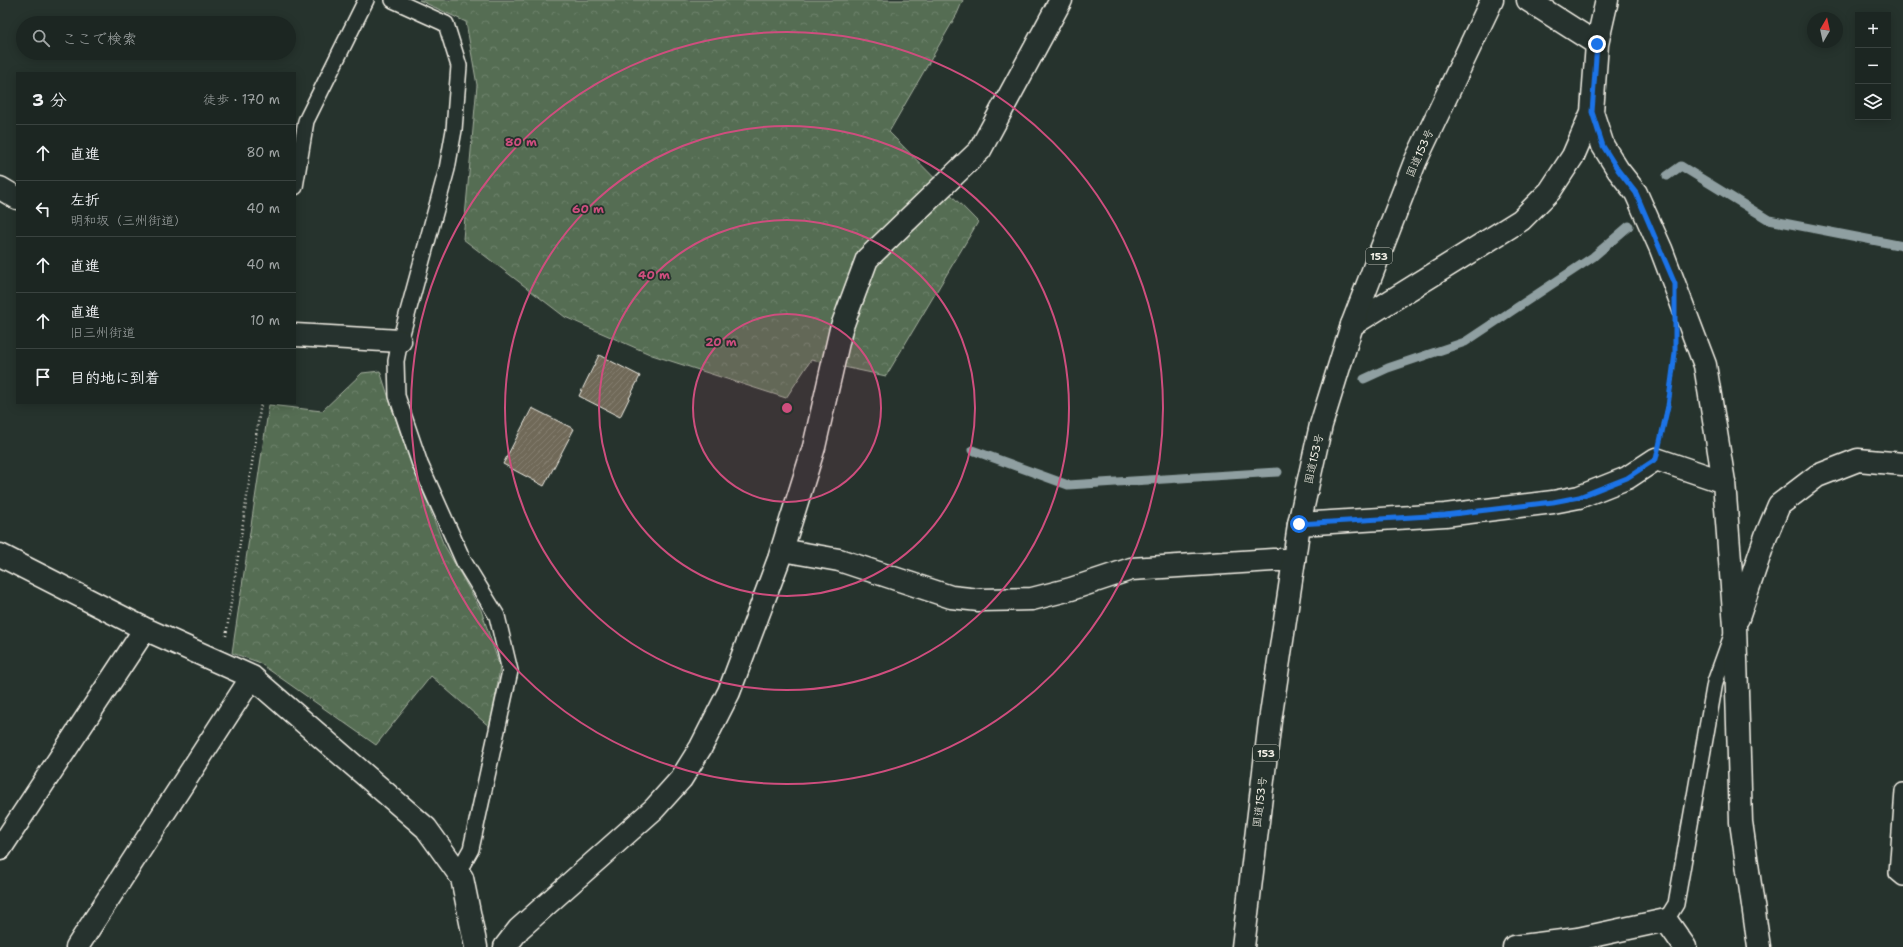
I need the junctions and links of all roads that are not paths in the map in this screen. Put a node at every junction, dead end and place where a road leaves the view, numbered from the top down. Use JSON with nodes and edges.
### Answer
{"nodes":[{"id":1,"x":366,"y":0,"type":"edge"},
{"id":2,"x":393,"y":0,"type":"edge"},
{"id":3,"x":1061,"y":0,"type":"edge"},
{"id":4,"x":1492,"y":0,"type":"edge"},
{"id":5,"x":1528,"y":0,"type":"edge"},
{"id":6,"x":1607,"y":0,"type":"edge"},
{"id":7,"x":1597,"y":44,"type":"junction"},
{"id":8,"x":1592,"y":112,"type":"junction"},
{"id":9,"x":296,"y":181,"type":"edge"},
{"id":10,"x":0,"y":188,"type":"edge"},
{"id":11,"x":16,"y":197,"type":"edge"},
{"id":12,"x":1352,"y":325,"type":"junction"},
{"id":13,"x":296,"y":335,"type":"edge"},
{"id":14,"x":400,"y":341,"type":"junction"},
{"id":15,"x":1903,"y":464,"type":"edge"},
{"id":16,"x":1724,"y":482,"type":"junction"},
{"id":17,"x":1299,"y":524,"type":"junction"},
{"id":18,"x":782,"y":550,"type":"junction"},
{"id":19,"x":0,"y":555,"type":"edge"},
{"id":20,"x":1294,"y":560,"type":"junction"},
{"id":21,"x":1735,"y":626,"type":"junction"},
{"id":22,"x":145,"y":629,"type":"junction"},
{"id":23,"x":252,"y":677,"type":"junction"},
{"id":24,"x":1903,"y":792,"type":"edge"},
{"id":25,"x":0,"y":849,"type":"edge"},
{"id":26,"x":458,"y":872,"type":"junction"},
{"id":27,"x":1903,"y":878,"type":"edge"},
{"id":28,"x":1666,"y":920,"type":"junction"},
{"id":29,"x":77,"y":947,"type":"edge"},
{"id":30,"x":476,"y":947,"type":"edge"},
{"id":31,"x":505,"y":947,"type":"edge"},
{"id":32,"x":1243,"y":947,"type":"edge"},
{"id":33,"x":1514,"y":947,"type":"edge"},
{"id":34,"x":1685,"y":947,"type":"edge"},
{"id":35,"x":1759,"y":947,"type":"edge"}],
"edges":[{"from":1,"to":9,"type":"lane"},
{"from":2,"to":14,"type":"lane"},
{"from":3,"to":18,"type":"main road"},
{"from":4,"to":12,"type":"main road","name":"国道153号","number":"153"},
{"from":5,"to":7,"type":"main road"},
{"from":6,"to":7,"type":"main road"},
{"from":7,"to":8,"type":"main road"},
{"from":8,"to":12,"type":"main road"},
{"from":8,"to":16,"type":"main road"},
{"from":10,"to":11,"type":"main road"},
{"from":12,"to":17,"type":"main road","name":"国道153号","number":"153"},
{"from":13,"to":14,"type":"main road"},
{"from":14,"to":26,"type":"lane"},
{"from":15,"to":21,"type":"main road"},
{"from":16,"to":17,"type":"main road"},
{"from":16,"to":21,"type":"main road"},
{"from":17,"to":20,"type":"main road","name":"国道153号","number":"153"},
{"from":18,"to":20,"type":"main road"},
{"from":18,"to":31,"type":"main road"},
{"from":19,"to":22,"type":"main road"},
{"from":20,"to":32,"type":"main road","name":"国道153号","number":"153"},
{"from":21,"to":28,"type":"lane"},
{"from":21,"to":35,"type":"main road"},
{"from":22,"to":23,"type":"main road"},
{"from":22,"to":25,"type":"main road"},
{"from":23,"to":26,"type":"main road"},
{"from":23,"to":29,"type":"main road"},
{"from":24,"to":27,"type":"lane"},
{"from":26,"to":30,"type":"main road"},
{"from":28,"to":33,"type":"main road"},
{"from":28,"to":34,"type":"main road"}]}
